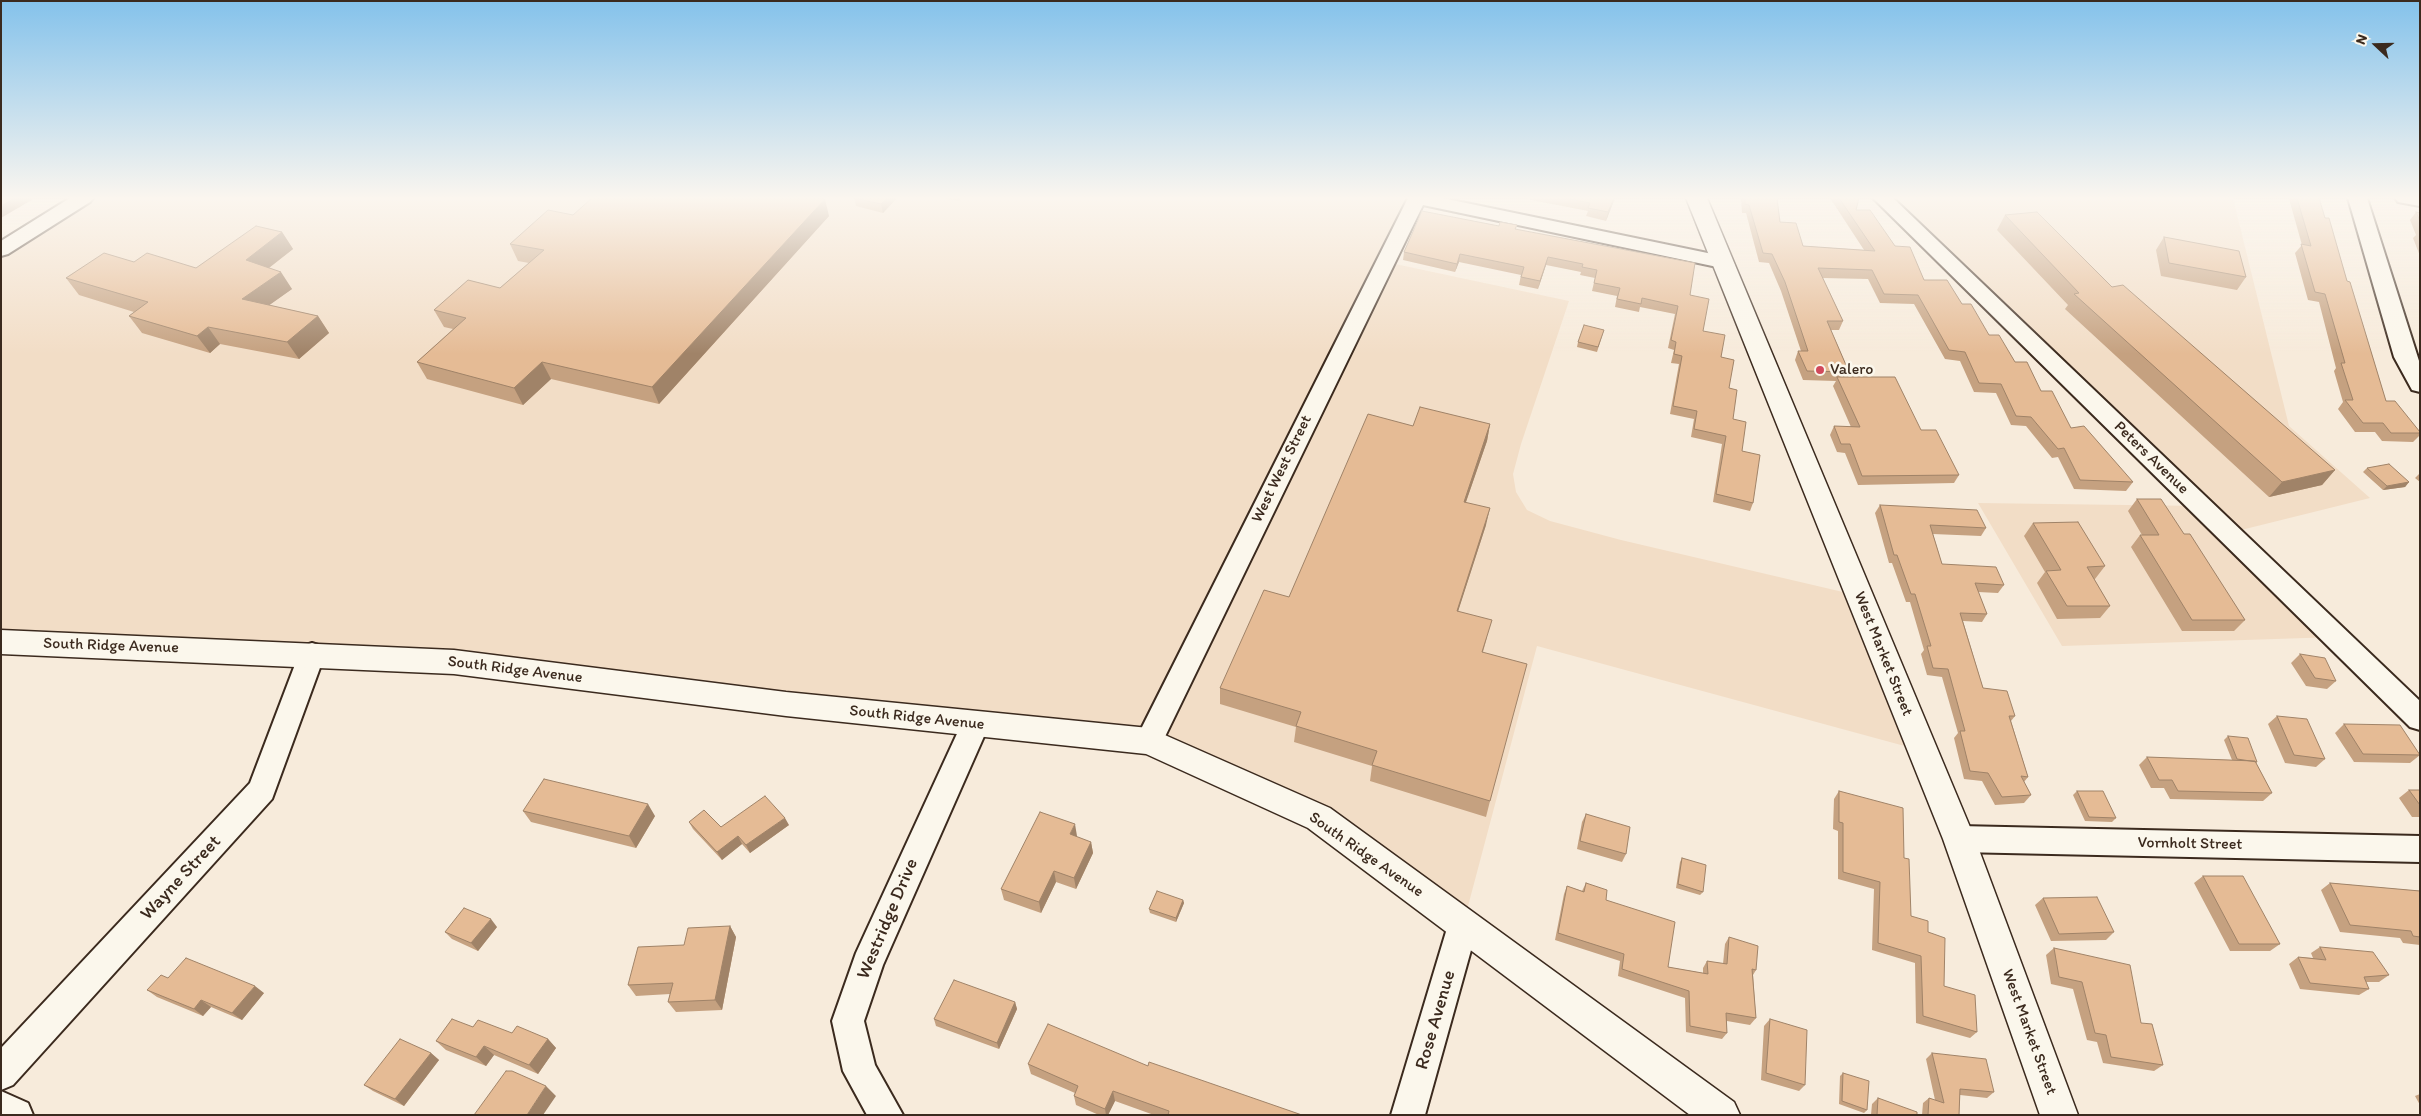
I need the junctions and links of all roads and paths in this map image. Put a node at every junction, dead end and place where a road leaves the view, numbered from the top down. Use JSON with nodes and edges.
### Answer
{"nodes":[{"id":1,"x":1391,"y":250,"type":"edge"},
{"id":2,"x":1665,"y":250,"type":"edge"},
{"id":3,"x":1717,"y":250,"type":"edge"},
{"id":4,"x":1936,"y":250,"type":"edge"},
{"id":5,"x":2373,"y":250,"type":"edge"},
{"id":6,"x":1722,"y":262,"type":"junction"},
{"id":7,"x":2420,"y":385,"type":"edge"},
{"id":8,"x":1,"y":642,"type":"edge"},
{"id":9,"x":312,"y":654,"type":"junction"},
{"id":10,"x":2420,"y":719,"type":"edge"},
{"id":11,"x":974,"y":725,"type":"junction"},
{"id":12,"x":1149,"y":741,"type":"junction"},
{"id":13,"x":1960,"y":839,"type":"junction"},
{"id":14,"x":2420,"y":850,"type":"edge"},
{"id":15,"x":1463,"y":925,"type":"junction"},
{"id":16,"x":1,"y":1074,"type":"edge"},
{"id":17,"x":1,"y":1108,"type":"edge"},
{"id":18,"x":16,"y":1115,"type":"edge"},
{"id":19,"x":886,"y":1115,"type":"edge"},
{"id":20,"x":1408,"y":1115,"type":"edge"},
{"id":21,"x":1721,"y":1115,"type":"edge"},
{"id":22,"x":2059,"y":1115,"type":"edge"}],
"edges":[{"from":1,"to":12,"type":"street","name":"West West Street"},
{"from":2,"to":6,"type":"street"},
{"from":3,"to":6,"type":"street","name":"West Market Street"},
{"from":4,"to":10,"type":"street","name":"Peters Avenue"},
{"from":5,"to":7,"type":"street"},
{"from":6,"to":13,"type":"street","name":"West Market Street"},
{"from":8,"to":9,"type":"street","name":"South Ridge Avenue"},
{"from":9,"to":11,"type":"street","name":"South Ridge Avenue"},
{"from":9,"to":16,"type":"street","name":"Wayne Street"},
{"from":11,"to":12,"type":"street","name":"South Ridge Avenue"},
{"from":11,"to":19,"type":"street","name":"Westridge Drive"},
{"from":12,"to":15,"type":"street","name":"South Ridge Avenue"},
{"from":13,"to":14,"type":"street","name":"Vornholt Street"},
{"from":13,"to":22,"type":"street","name":"West Market Street"},
{"from":15,"to":20,"type":"street","name":"Rose Avenue"},
{"from":15,"to":21,"type":"street","name":"South Ridge Avenue"},
{"from":17,"to":18,"type":"street"}]}
